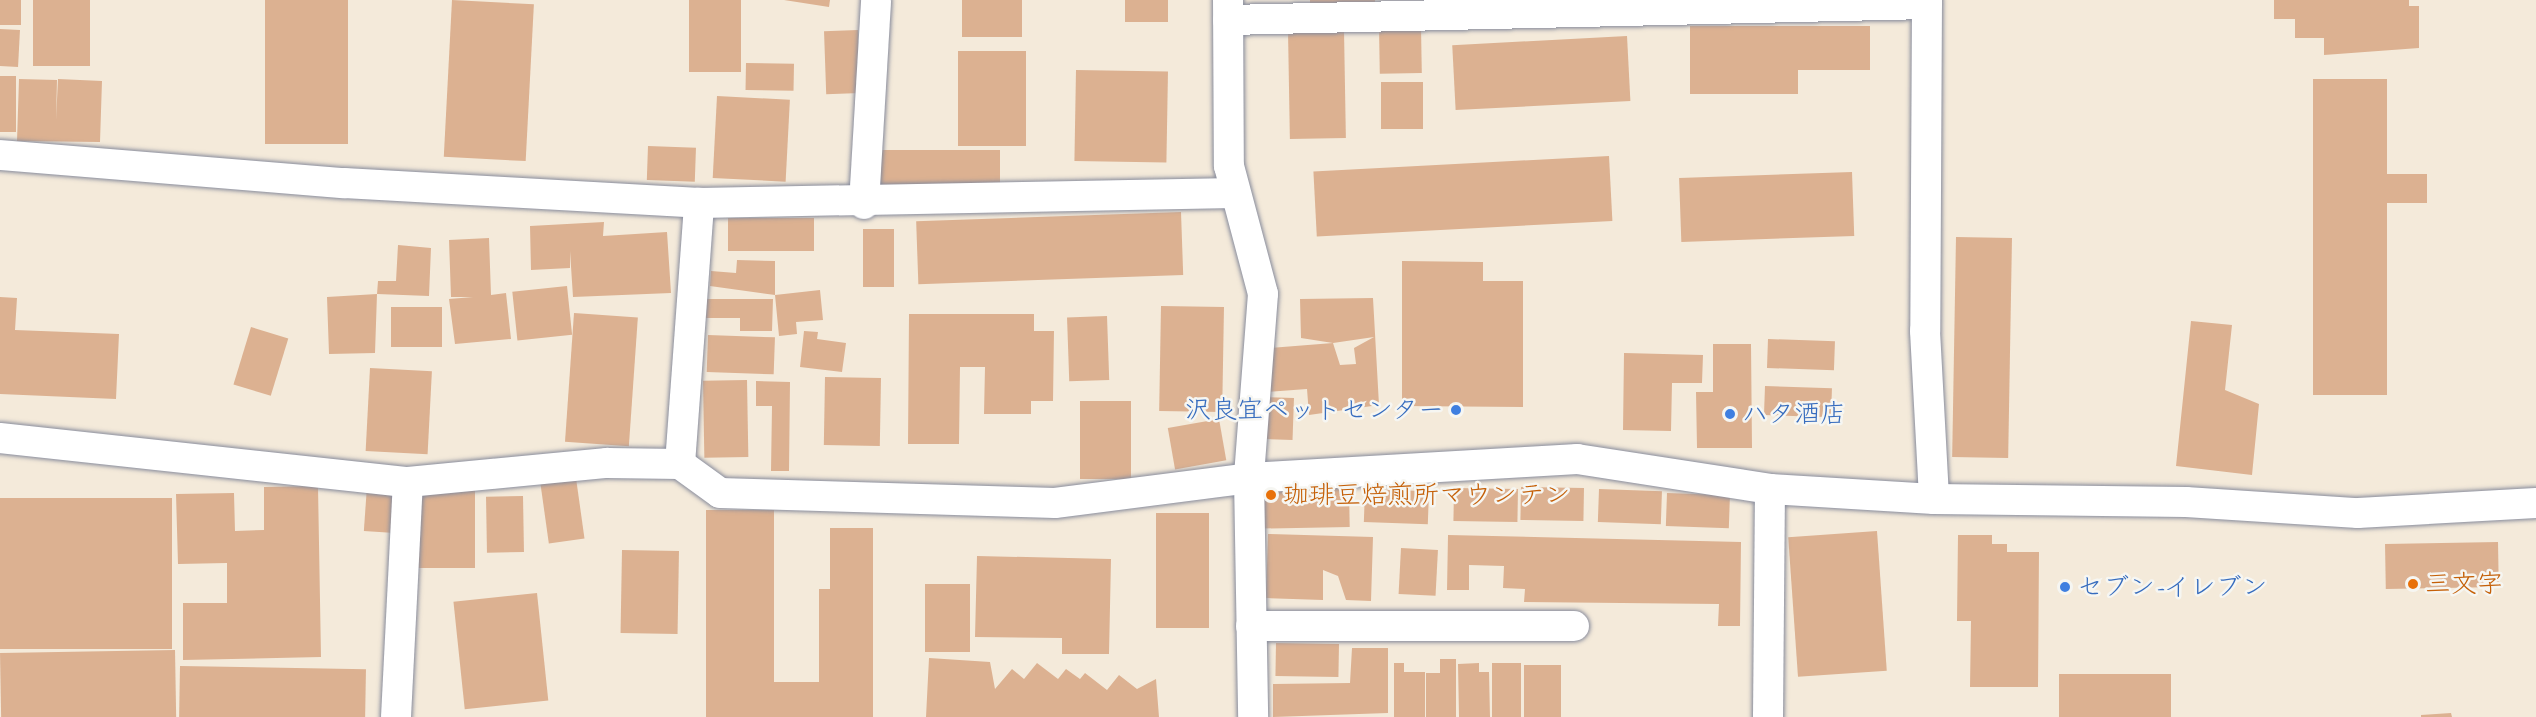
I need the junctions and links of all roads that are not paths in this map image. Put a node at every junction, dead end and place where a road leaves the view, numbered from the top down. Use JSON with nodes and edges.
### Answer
{"nodes":[{"id":1,"x":876,"y":0,"type":"edge"},
{"id":2,"x":1927,"y":2,"type":"edge"},
{"id":3,"x":1228,"y":10,"type":"edge"},
{"id":4,"x":0,"y":155,"type":"edge"},
{"id":5,"x":1235,"y":193,"type":"junction"},
{"id":6,"x":699,"y":203,"type":"junction"},
{"id":7,"x":864,"y":204,"type":"junction"},
{"id":8,"x":0,"y":438,"type":"edge"},
{"id":9,"x":680,"y":464,"type":"junction"},
{"id":10,"x":1250,"y":478,"type":"junction"},
{"id":11,"x":408,"y":482,"type":"junction"},
{"id":12,"x":1770,"y":489,"type":"junction"},
{"id":13,"x":1934,"y":499,"type":"junction"},
{"id":14,"x":2536,"y":504,"type":"edge"},
{"id":15,"x":1251,"y":626,"type":"junction"},
{"id":16,"x":1574,"y":626,"type":"dead end"},
{"id":17,"x":396,"y":717,"type":"edge"},
{"id":18,"x":1253,"y":717,"type":"edge"},
{"id":19,"x":1768,"y":717,"type":"edge"}],
"edges":[{"from":1,"to":7,"type":"street"},
{"from":2,"to":3,"type":"street"},
{"from":2,"to":13,"type":"street"},
{"from":3,"to":5,"type":"street"},
{"from":4,"to":6,"type":"street"},
{"from":5,"to":7,"type":"street"},
{"from":5,"to":10,"type":"street"},
{"from":6,"to":7,"type":"street"},
{"from":6,"to":9,"type":"street"},
{"from":8,"to":11,"type":"street"},
{"from":9,"to":10,"type":"street"},
{"from":9,"to":11,"type":"street"},
{"from":10,"to":12,"type":"street"},
{"from":10,"to":15,"type":"street"},
{"from":11,"to":17,"type":"street"},
{"from":12,"to":13,"type":"street"},
{"from":12,"to":19,"type":"street"},
{"from":13,"to":14,"type":"street"},
{"from":15,"to":16,"type":"street"},
{"from":15,"to":18,"type":"street"}]}
